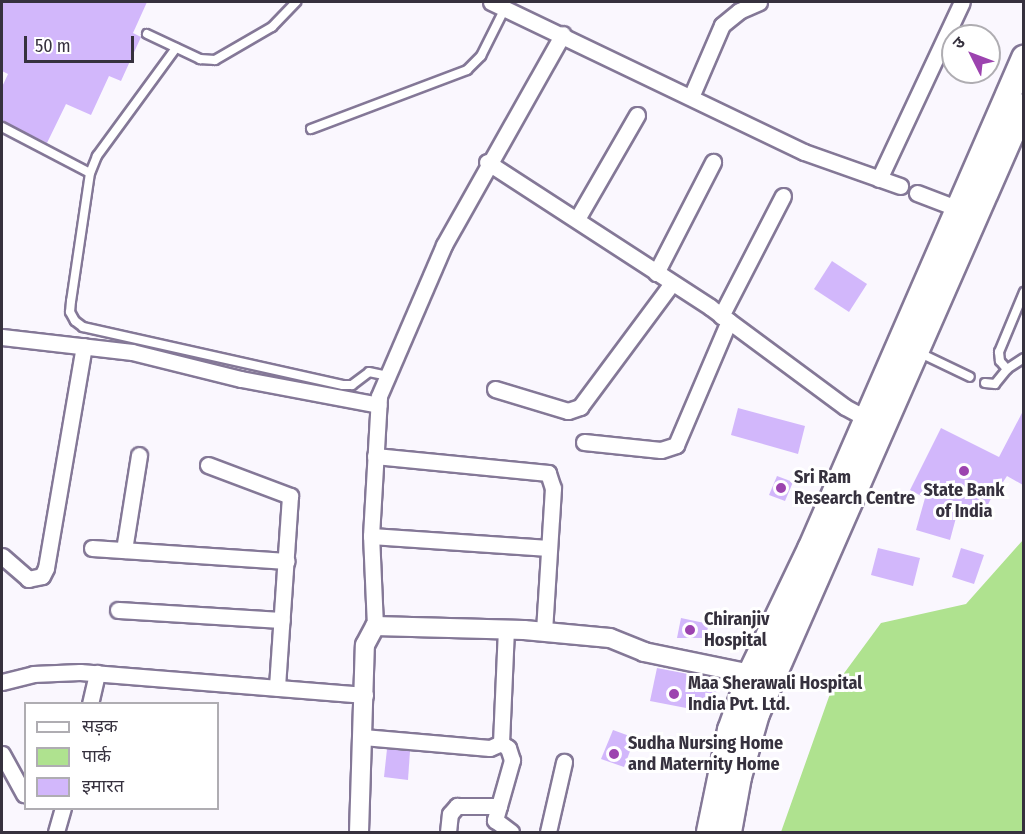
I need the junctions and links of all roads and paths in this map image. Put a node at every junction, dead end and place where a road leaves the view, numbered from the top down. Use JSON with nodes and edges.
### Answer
{"nodes":[{"id":1,"x":296,"y":2,"type":"edge"},
{"id":2,"x":759,"y":2,"type":"edge"},
{"id":3,"x":963,"y":2,"type":"edge"},
{"id":4,"x":501,"y":4,"type":"edge"},
{"id":5,"x":147,"y":34,"type":"dead end"},
{"id":6,"x":563,"y":34,"type":"junction"},
{"id":7,"x":176,"y":48,"type":"junction"},
{"id":8,"x":1023,"y":58,"type":"edge"},
{"id":9,"x":691,"y":96,"type":"junction"},
{"id":10,"x":1023,"y":106,"type":"edge"},
{"id":11,"x":637,"y":115,"type":"dead end"},
{"id":12,"x":2,"y":127,"type":"edge"},
{"id":13,"x":311,"y":129,"type":"dead end"},
{"id":14,"x":488,"y":162,"type":"junction"},
{"id":15,"x":713,"y":162,"type":"dead end"},
{"id":16,"x":90,"y":173,"type":"junction"},
{"id":17,"x":879,"y":179,"type":"junction"},
{"id":18,"x":900,"y":186,"type":"dead end"},
{"id":19,"x":917,"y":193,"type":"dead end"},
{"id":20,"x":783,"y":196,"type":"dead end"},
{"id":21,"x":956,"y":208,"type":"junction"},
{"id":22,"x":577,"y":219,"type":"junction"},
{"id":23,"x":656,"y":273,"type":"junction"},
{"id":24,"x":672,"y":283,"type":"junction"},
{"id":25,"x":1023,"y":296,"type":"edge"},
{"id":26,"x":725,"y":319,"type":"junction"},
{"id":27,"x":2,"y":337,"type":"edge"},
{"id":28,"x":84,"y":346,"type":"junction"},
{"id":29,"x":917,"y":351,"type":"junction"},
{"id":30,"x":1023,"y":358,"type":"edge"},
{"id":31,"x":1007,"y":369,"type":"junction"},
{"id":32,"x":388,"y":376,"type":"junction"},
{"id":33,"x":970,"y":377,"type":"dead end"},
{"id":34,"x":985,"y":383,"type":"dead end"},
{"id":35,"x":495,"y":388,"type":"dead end"},
{"id":36,"x":379,"y":405,"type":"junction"},
{"id":37,"x":875,"y":423,"type":"junction"},
{"id":38,"x":584,"y":442,"type":"dead end"},
{"id":39,"x":139,"y":455,"type":"dead end"},
{"id":40,"x":375,"y":456,"type":"junction"},
{"id":41,"x":208,"y":465,"type":"dead end"},
{"id":42,"x":371,"y":536,"type":"junction"},
{"id":43,"x":92,"y":548,"type":"dead end"},
{"id":44,"x":549,"y":548,"type":"junction"},
{"id":45,"x":124,"y":550,"type":"junction"},
{"id":46,"x":2,"y":556,"type":"edge"},
{"id":47,"x":287,"y":561,"type":"junction"},
{"id":48,"x":118,"y":610,"type":"dead end"},
{"id":49,"x":282,"y":620,"type":"junction"},
{"id":50,"x":375,"y":626,"type":"junction"},
{"id":51,"x":506,"y":629,"type":"junction"},
{"id":52,"x":544,"y":632,"type":"junction"},
{"id":53,"x":96,"y":673,"type":"junction"},
{"id":54,"x":750,"y":674,"type":"junction"},
{"id":55,"x":3,"y":678,"type":"edge"},
{"id":56,"x":277,"y":688,"type":"junction"},
{"id":57,"x":365,"y":695,"type":"junction"},
{"id":58,"x":90,"y":702,"type":"edge"},
{"id":59,"x":363,"y":737,"type":"junction"},
{"id":60,"x":501,"y":743,"type":"junction"},
{"id":61,"x":2,"y":754,"type":"edge"},
{"id":62,"x":564,"y":762,"type":"dead end"},
{"id":63,"x":24,"y":795,"type":"dead end"},
{"id":64,"x":499,"y":806,"type":"junction"},
{"id":65,"x":62,"y":810,"type":"edge"},
{"id":66,"x":56,"y":832,"type":"edge"},
{"id":67,"x":359,"y":832,"type":"edge"},
{"id":68,"x":448,"y":832,"type":"edge"},
{"id":69,"x":511,"y":832,"type":"edge"},
{"id":70,"x":548,"y":832,"type":"edge"},
{"id":71,"x":709,"y":832,"type":"edge"},
{"id":72,"x":729,"y":832,"type":"edge"}],
"edges":[{"from":1,"to":7,"type":"lane"},
{"from":2,"to":9,"type":"street"},
{"from":3,"to":17,"type":"street"},
{"from":4,"to":6,"type":"street"},
{"from":4,"to":13,"type":"lane"},
{"from":5,"to":7,"type":"lane"},
{"from":6,"to":9,"type":"street"},
{"from":6,"to":14,"type":"street"},
{"from":7,"to":16,"type":"lane"},
{"from":8,"to":21,"type":"main road"},
{"from":9,"to":17,"type":"street"},
{"from":10,"to":29,"type":"main road"},
{"from":11,"to":22,"type":"street"},
{"from":12,"to":16,"type":"lane"},
{"from":14,"to":22,"type":"street"},
{"from":14,"to":32,"type":"street"},
{"from":15,"to":23,"type":"street"},
{"from":16,"to":32,"type":"lane"},
{"from":17,"to":18,"type":"street"},
{"from":19,"to":21,"type":"street"},
{"from":20,"to":26,"type":"street"},
{"from":21,"to":37,"type":"main road"},
{"from":22,"to":23,"type":"street"},
{"from":23,"to":24,"type":"street"},
{"from":24,"to":26,"type":"street"},
{"from":24,"to":35,"type":"street"},
{"from":25,"to":31,"type":"lane"},
{"from":26,"to":37,"type":"street"},
{"from":26,"to":38,"type":"street"},
{"from":27,"to":28,"type":"street"},
{"from":28,"to":36,"type":"street"},
{"from":28,"to":46,"type":"street"},
{"from":29,"to":33,"type":"lane"},
{"from":29,"to":37,"type":"main road"},
{"from":30,"to":31,"type":"lane"},
{"from":31,"to":34,"type":"lane"},
{"from":32,"to":36,"type":"street"},
{"from":36,"to":40,"type":"street"},
{"from":37,"to":54,"type":"main road"},
{"from":37,"to":72,"type":"main road"},
{"from":39,"to":45,"type":"street"},
{"from":40,"to":42,"type":"street"},
{"from":40,"to":44,"type":"street"},
{"from":41,"to":47,"type":"street"},
{"from":42,"to":44,"type":"street"},
{"from":42,"to":50,"type":"street"},
{"from":43,"to":45,"type":"street"},
{"from":44,"to":52,"type":"street"},
{"from":45,"to":47,"type":"street"},
{"from":47,"to":49,"type":"street"},
{"from":48,"to":49,"type":"street"},
{"from":49,"to":56,"type":"street"},
{"from":50,"to":51,"type":"street"},
{"from":50,"to":57,"type":"street"},
{"from":51,"to":52,"type":"street"},
{"from":51,"to":60,"type":"street"},
{"from":52,"to":54,"type":"street"},
{"from":53,"to":55,"type":"street"},
{"from":53,"to":56,"type":"street"},
{"from":53,"to":58,"type":"street"},
{"from":54,"to":71,"type":"main road"},
{"from":56,"to":57,"type":"street"},
{"from":57,"to":59,"type":"street"},
{"from":59,"to":60,"type":"street"},
{"from":59,"to":67,"type":"street"},
{"from":60,"to":64,"type":"street"},
{"from":61,"to":63,"type":"street"},
{"from":62,"to":70,"type":"street"},
{"from":64,"to":68,"type":"street"},
{"from":64,"to":69,"type":"street"},
{"from":65,"to":66,"type":"street"}]}
